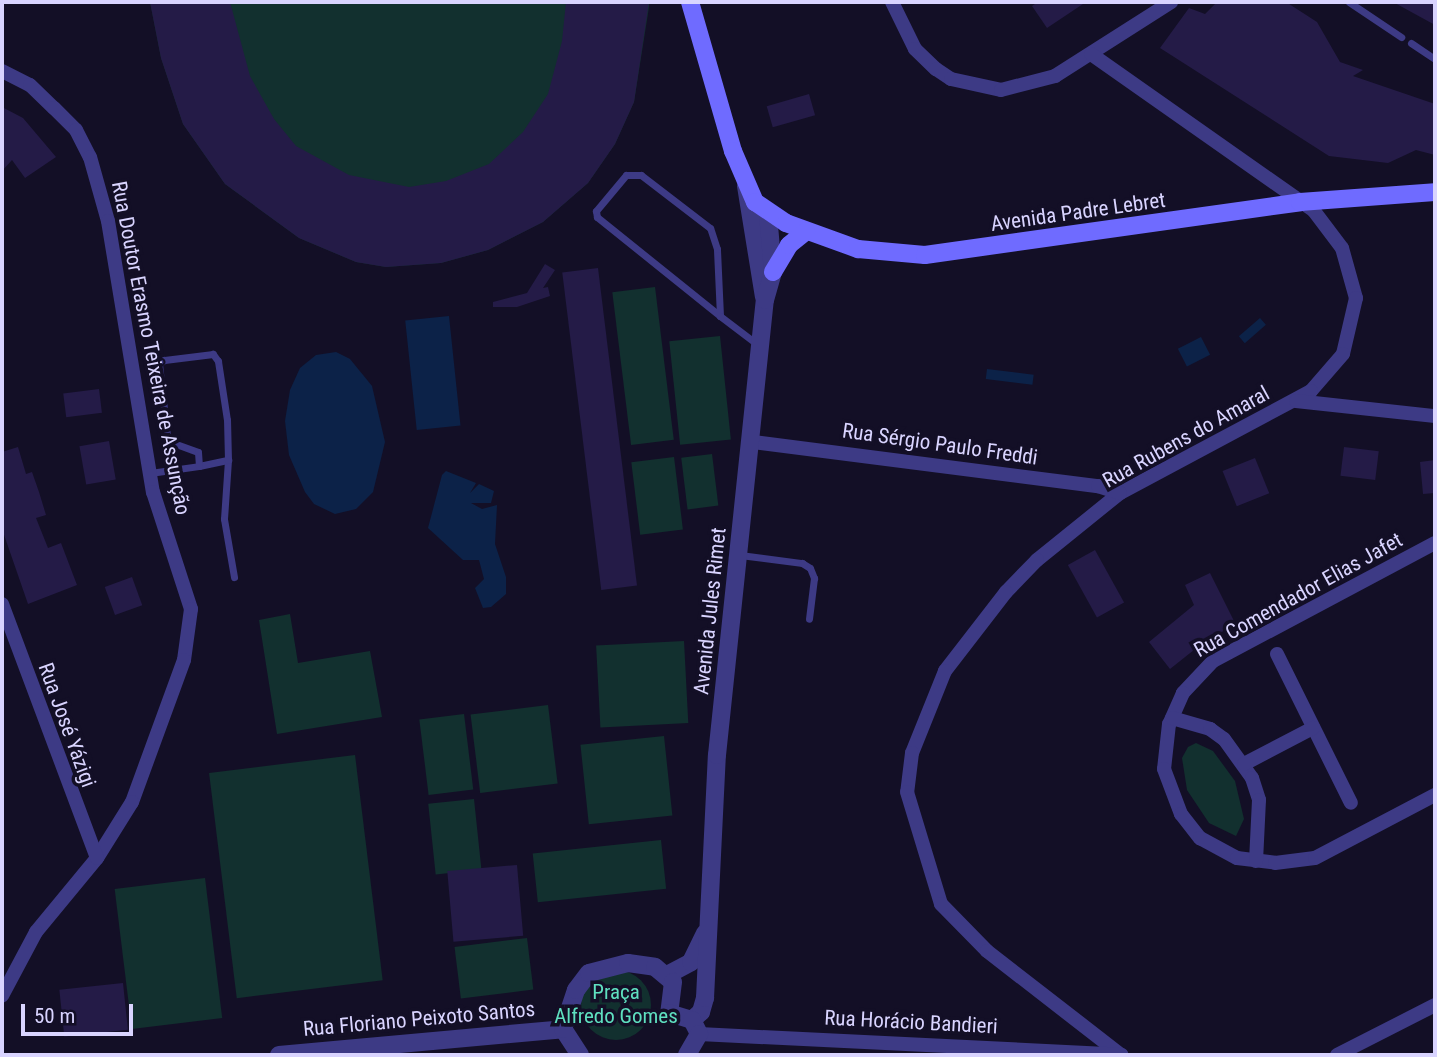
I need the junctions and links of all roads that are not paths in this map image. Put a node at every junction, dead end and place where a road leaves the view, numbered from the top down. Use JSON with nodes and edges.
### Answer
{"nodes":[{"id":1,"x":690,"y":2,"type":"edge"},
{"id":2,"x":892,"y":2,"type":"edge"},
{"id":3,"x":1171,"y":2,"type":"edge"},
{"id":4,"x":1349,"y":2,"type":"edge"},
{"id":5,"x":1401,"y":37,"type":"dead end"},
{"id":6,"x":1411,"y":43,"type":"dead end"},
{"id":7,"x":1091,"y":54,"type":"junction"},
{"id":8,"x":1435,"y":59,"type":"edge"},
{"id":9,"x":2,"y":71,"type":"edge"},
{"id":10,"x":746,"y":186,"type":"junction"},
{"id":11,"x":1435,"y":192,"type":"edge"},
{"id":12,"x":1300,"y":201,"type":"junction"},
{"id":13,"x":768,"y":214,"type":"junction"},
{"id":14,"x":806,"y":232,"type":"junction"},
{"id":15,"x":773,"y":272,"type":"junction"},
{"id":16,"x":765,"y":300,"type":"junction"},
{"id":17,"x":720,"y":317,"type":"junction"},
{"id":18,"x":761,"y":347,"type":"junction"},
{"id":19,"x":1296,"y":401,"type":"junction"},
{"id":20,"x":1435,"y":416,"type":"edge"},
{"id":21,"x":753,"y":442,"type":"junction"},
{"id":22,"x":228,"y":460,"type":"junction"},
{"id":23,"x":200,"y":466,"type":"junction"},
{"id":24,"x":150,"y":473,"type":"junction"},
{"id":25,"x":1120,"y":493,"type":"junction"},
{"id":26,"x":1435,"y":543,"type":"edge"},
{"id":27,"x":739,"y":555,"type":"junction"},
{"id":28,"x":234,"y":577,"type":"dead end"},
{"id":29,"x":2,"y":604,"type":"edge"},
{"id":30,"x":809,"y":619,"type":"dead end"},
{"id":31,"x":1277,"y":654,"type":"dead end"},
{"id":32,"x":1172,"y":718,"type":"junction"},
{"id":33,"x":1313,"y":728,"type":"junction"},
{"id":34,"x":1244,"y":764,"type":"junction"},
{"id":35,"x":1435,"y":796,"type":"edge"},
{"id":36,"x":1351,"y":803,"type":"dead end"},
{"id":37,"x":97,"y":858,"type":"junction"},
{"id":38,"x":1256,"y":861,"type":"junction"},
{"id":39,"x":708,"y":927,"type":"junction"},
{"id":40,"x":667,"y":975,"type":"junction"},
{"id":41,"x":2,"y":996,"type":"edge"},
{"id":42,"x":1435,"y":1005,"type":"edge"},
{"id":43,"x":695,"y":1027,"type":"junction"},
{"id":44,"x":563,"y":1029,"type":"junction"},
{"id":45,"x":427,"y":1047,"type":"edge"},
{"id":46,"x":279,"y":1055,"type":"edge"},
{"id":47,"x":580,"y":1055,"type":"edge"},
{"id":48,"x":687,"y":1055,"type":"edge"},
{"id":49,"x":1121,"y":1055,"type":"edge"},
{"id":50,"x":1337,"y":1055,"type":"edge"}],
"edges":[{"from":1,"to":10,"type":"main road","name":"Avenida Jules Rimet"},
{"from":2,"to":7,"type":"street"},
{"from":3,"to":7,"type":"street"},
{"from":4,"to":5,"type":"lane"},
{"from":6,"to":8,"type":"lane"},
{"from":7,"to":12,"type":"street","name":"Rua Rubens do Amaral"},
{"from":9,"to":24,"type":"street","name":"Rua Doutor Erasmo Teixeira de Assunção"},
{"from":10,"to":13,"type":"main road","name":"Avenida Padre Lebret"},
{"from":10,"to":16,"type":"street","name":"Avenida Jules Rimet"},
{"from":11,"to":12,"type":"main road","name":"Avenida Padre Lebret"},
{"from":12,"to":14,"type":"main road","name":"Avenida Padre Lebret"},
{"from":12,"to":19,"type":"street","name":"Rua Rubens do Amaral"},
{"from":13,"to":14,"type":"main road","name":"Avenida Padre Lebret"},
{"from":13,"to":15,"type":"street","name":"Avenida Jules Rimet"},
{"from":14,"to":15,"type":"main road"},
{"from":15,"to":16,"type":"street","name":"Avenida Jules Rimet"},
{"from":16,"to":18,"type":"street","name":"Avenida Jules Rimet"},
{"from":17,"to":17,"type":"lane"},
{"from":17,"to":18,"type":"lane"},
{"from":18,"to":21,"type":"street","name":"Avenida Jules Rimet"},
{"from":19,"to":20,"type":"street"},
{"from":19,"to":25,"type":"street","name":"Rua Rubens do Amaral"},
{"from":21,"to":25,"type":"street","name":"Rua Sérgio Paulo Freddi"},
{"from":21,"to":27,"type":"street","name":"Avenida Jules Rimet"},
{"from":22,"to":23,"type":"lane"},
{"from":22,"to":23,"type":"lane"},
{"from":22,"to":28,"type":"lane"},
{"from":23,"to":24,"type":"lane"},
{"from":24,"to":37,"type":"street","name":"Rua Doutor Erasmo Teixeira de Assunção"},
{"from":25,"to":49,"type":"street","name":"Rua Rubens do Amaral"},
{"from":26,"to":32,"type":"street","name":"Rua Comendador Elias Jafet"},
{"from":27,"to":30,"type":"lane"},
{"from":27,"to":39,"type":"street","name":"Avenida Jules Rimet"},
{"from":29,"to":37,"type":"street","name":"Rua José Yázigi"},
{"from":31,"to":33,"type":"street"},
{"from":32,"to":34,"type":"street"},
{"from":32,"to":38,"type":"street","name":"Rua Comendador Elias Jafet"},
{"from":33,"to":34,"type":"street"},
{"from":33,"to":36,"type":"street"},
{"from":34,"to":38,"type":"street"},
{"from":35,"to":38,"type":"street","name":"Rua Comendador Elias Jafet"},
{"from":37,"to":41,"type":"street","name":"Rua Doutor Erasmo Teixeira de Assunção"},
{"from":39,"to":40,"type":"street","name":"Avenida Jules Rimet"},
{"from":39,"to":43,"type":"street","name":"Avenida Jules Rimet"},
{"from":40,"to":43,"type":"street"},
{"from":40,"to":44,"type":"street"},
{"from":42,"to":50,"type":"street"},
{"from":43,"to":48,"type":"street"},
{"from":43,"to":49,"type":"street","name":"Rua Horácio Bandieri"},
{"from":44,"to":45,"type":"street","name":"Rua Floriano Peixoto Santos"},
{"from":44,"to":47,"type":"street"},
{"from":45,"to":46,"type":"street","name":"Rua Floriano Peixoto Santos"}]}
